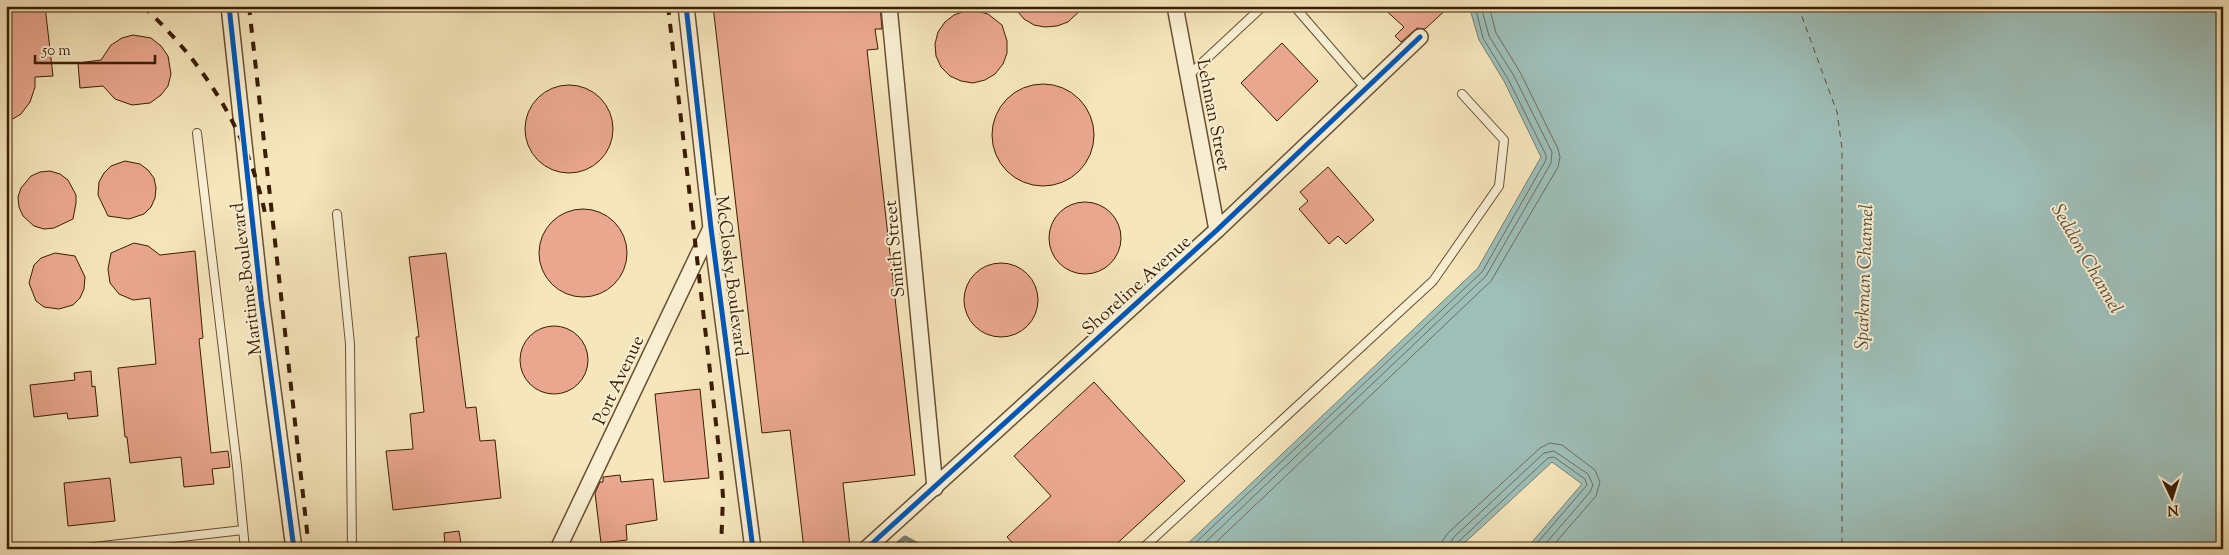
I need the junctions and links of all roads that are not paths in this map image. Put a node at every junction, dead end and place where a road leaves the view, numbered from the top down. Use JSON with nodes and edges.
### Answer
{"nodes":[{"id":1,"x":229,"y":6,"type":"edge"},
{"id":2,"x":686,"y":6,"type":"edge"},
{"id":3,"x":888,"y":6,"type":"edge"},
{"id":4,"x":1175,"y":6,"type":"edge"},
{"id":5,"x":1262,"y":6,"type":"edge"},
{"id":6,"x":1294,"y":6,"type":"edge"},
{"id":7,"x":1420,"y":37,"type":"dead end"},
{"id":8,"x":1188,"y":76,"type":"junction"},
{"id":9,"x":1366,"y":88,"type":"junction"},
{"id":10,"x":1462,"y":94,"type":"dead end"},
{"id":11,"x":197,"y":134,"type":"dead end"},
{"id":12,"x":337,"y":214,"type":"dead end"},
{"id":13,"x":711,"y":228,"type":"junction"},
{"id":14,"x":1217,"y":230,"type":"junction"},
{"id":15,"x":935,"y":488,"type":"junction"},
{"id":16,"x":243,"y":530,"type":"junction"},
{"id":17,"x":76,"y":549,"type":"edge"},
{"id":18,"x":245,"y":549,"type":"edge"},
{"id":19,"x":294,"y":549,"type":"edge"},
{"id":20,"x":352,"y":549,"type":"edge"},
{"id":21,"x":558,"y":549,"type":"edge"},
{"id":22,"x":754,"y":549,"type":"edge"},
{"id":23,"x":866,"y":549,"type":"edge"},
{"id":24,"x":1142,"y":549,"type":"edge"}],
"edges":[{"from":1,"to":19,"type":"street","name":"Maritime Boulevard"},
{"from":2,"to":13,"type":"street","name":"McClosky Boulevard"},
{"from":3,"to":15,"type":"street","name":"Smith Street"},
{"from":4,"to":8,"type":"street","name":"Lehman Street"},
{"from":5,"to":8,"type":"lane"},
{"from":6,"to":9,"type":"lane"},
{"from":7,"to":9,"type":"street","name":"Shoreline Avenue"},
{"from":8,"to":14,"type":"street","name":"Lehman Street"},
{"from":9,"to":14,"type":"street","name":"Shoreline Avenue"},
{"from":10,"to":24,"type":"lane"},
{"from":11,"to":16,"type":"lane"},
{"from":12,"to":20,"type":"lane"},
{"from":13,"to":21,"type":"street","name":"Port Avenue"},
{"from":13,"to":22,"type":"street","name":"McClosky Boulevard"},
{"from":14,"to":15,"type":"street","name":"Shoreline Avenue"},
{"from":15,"to":23,"type":"street","name":"Shoreline Avenue"},
{"from":16,"to":17,"type":"lane"},
{"from":16,"to":18,"type":"lane"}]}
